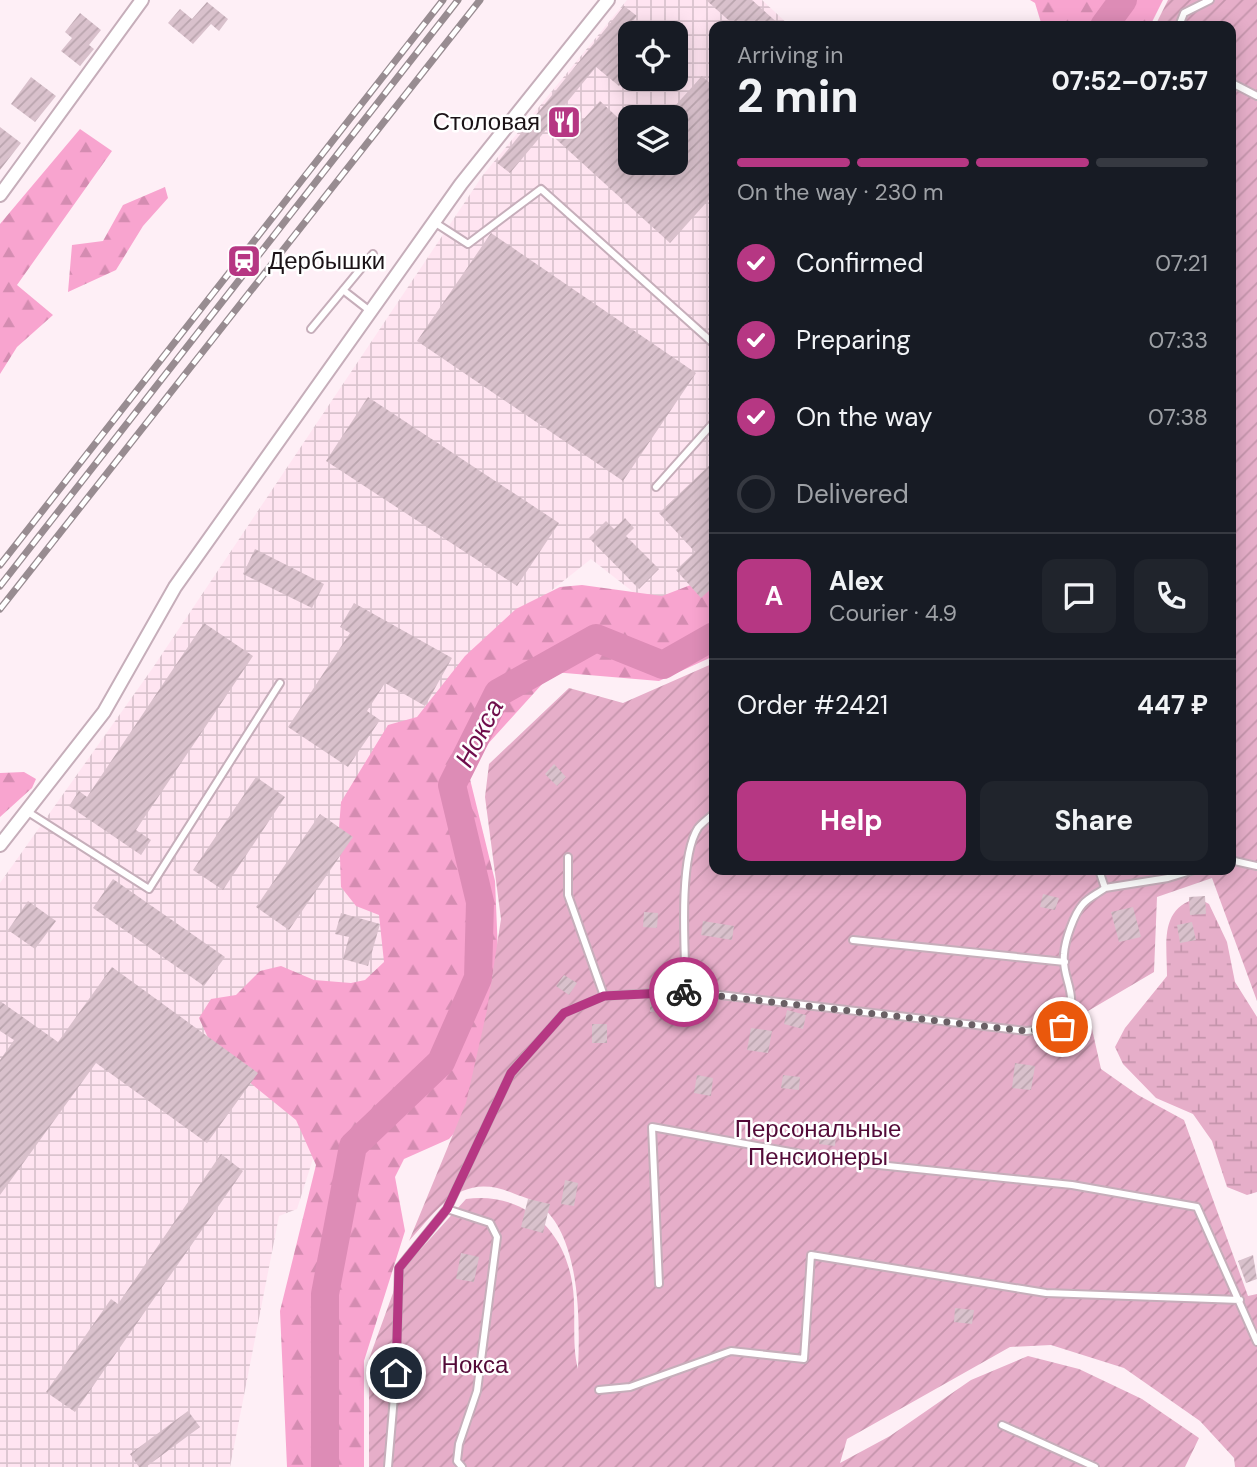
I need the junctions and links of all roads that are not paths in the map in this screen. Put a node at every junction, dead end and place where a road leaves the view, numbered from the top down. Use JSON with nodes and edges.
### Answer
{"nodes":[{"id":1,"x":142,"y":0,"type":"edge"},
{"id":2,"x":608,"y":0,"type":"edge"},
{"id":3,"x":1210,"y":0,"type":"edge"},
{"id":4,"x":1181,"y":21,"type":"edge"},
{"id":5,"x":1236,"y":85,"type":"edge"},
{"id":6,"x":1257,"y":96,"type":"edge"},
{"id":7,"x":0,"y":195,"type":"edge"},
{"id":8,"x":434,"y":222,"type":"junction"},
{"id":9,"x":373,"y":254,"type":"dead end"},
{"id":10,"x":343,"y":290,"type":"junction"},
{"id":11,"x":370,"y":311,"type":"junction"},
{"id":12,"x":311,"y":329,"type":"dead end"},
{"id":13,"x":709,"y":340,"type":"edge"},
{"id":14,"x":709,"y":428,"type":"edge"},
{"id":15,"x":656,"y":487,"type":"dead end"},
{"id":16,"x":280,"y":683,"type":"dead end"},
{"id":17,"x":28,"y":812,"type":"junction"},
{"id":18,"x":709,"y":818,"type":"edge"},
{"id":19,"x":0,"y":845,"type":"edge"},
{"id":20,"x":568,"y":857,"type":"dead end"},
{"id":21,"x":1236,"y":861,"type":"edge"},
{"id":22,"x":1257,"y":866,"type":"edge"},
{"id":23,"x":1101,"y":875,"type":"edge"},
{"id":24,"x":1178,"y":875,"type":"edge"},
{"id":25,"x":1105,"y":888,"type":"junction"},
{"id":26,"x":853,"y":940,"type":"dead end"},
{"id":27,"x":1065,"y":962,"type":"junction"},
{"id":28,"x":686,"y":991,"type":"junction"},
{"id":29,"x":604,"y":996,"type":"junction"},
{"id":30,"x":447,"y":1209,"type":"junction"},
{"id":31,"x":659,"y":1283,"type":"dead end"},
{"id":32,"x":1240,"y":1300,"type":"junction"},
{"id":33,"x":1257,"y":1342,"type":"edge"},
{"id":34,"x":599,"y":1390,"type":"dead end"},
{"id":35,"x":1002,"y":1425,"type":"dead end"},
{"id":36,"x":388,"y":1467,"type":"edge"},
{"id":37,"x":462,"y":1467,"type":"edge"},
{"id":38,"x":1095,"y":1467,"type":"edge"}],
"edges":[{"from":1,"to":7,"type":"street"},
{"from":2,"to":8,"type":"street"},
{"from":3,"to":4,"type":"lane"},
{"from":5,"to":6,"type":"lane"},
{"from":8,"to":11,"type":"street"},
{"from":8,"to":13,"type":"lane"},
{"from":9,"to":10,"type":"lane"},
{"from":10,"to":11,"type":"lane"},
{"from":10,"to":12,"type":"lane"},
{"from":11,"to":17,"type":"street"},
{"from":14,"to":15,"type":"lane"},
{"from":16,"to":17,"type":"lane"},
{"from":17,"to":19,"type":"street"},
{"from":18,"to":28,"type":"lane"},
{"from":20,"to":29,"type":"lane"},
{"from":21,"to":22,"type":"lane"},
{"from":23,"to":25,"type":"lane"},
{"from":24,"to":25,"type":"lane"},
{"from":25,"to":27,"type":"lane"},
{"from":26,"to":27,"type":"lane"},
{"from":27,"to":28,"type":"lane"},
{"from":28,"to":29,"type":"lane"},
{"from":29,"to":30,"type":"lane"},
{"from":30,"to":36,"type":"lane"},
{"from":30,"to":37,"type":"lane"},
{"from":31,"to":32,"type":"lane"},
{"from":32,"to":33,"type":"lane"},
{"from":32,"to":34,"type":"lane"},
{"from":35,"to":38,"type":"lane"}]}
